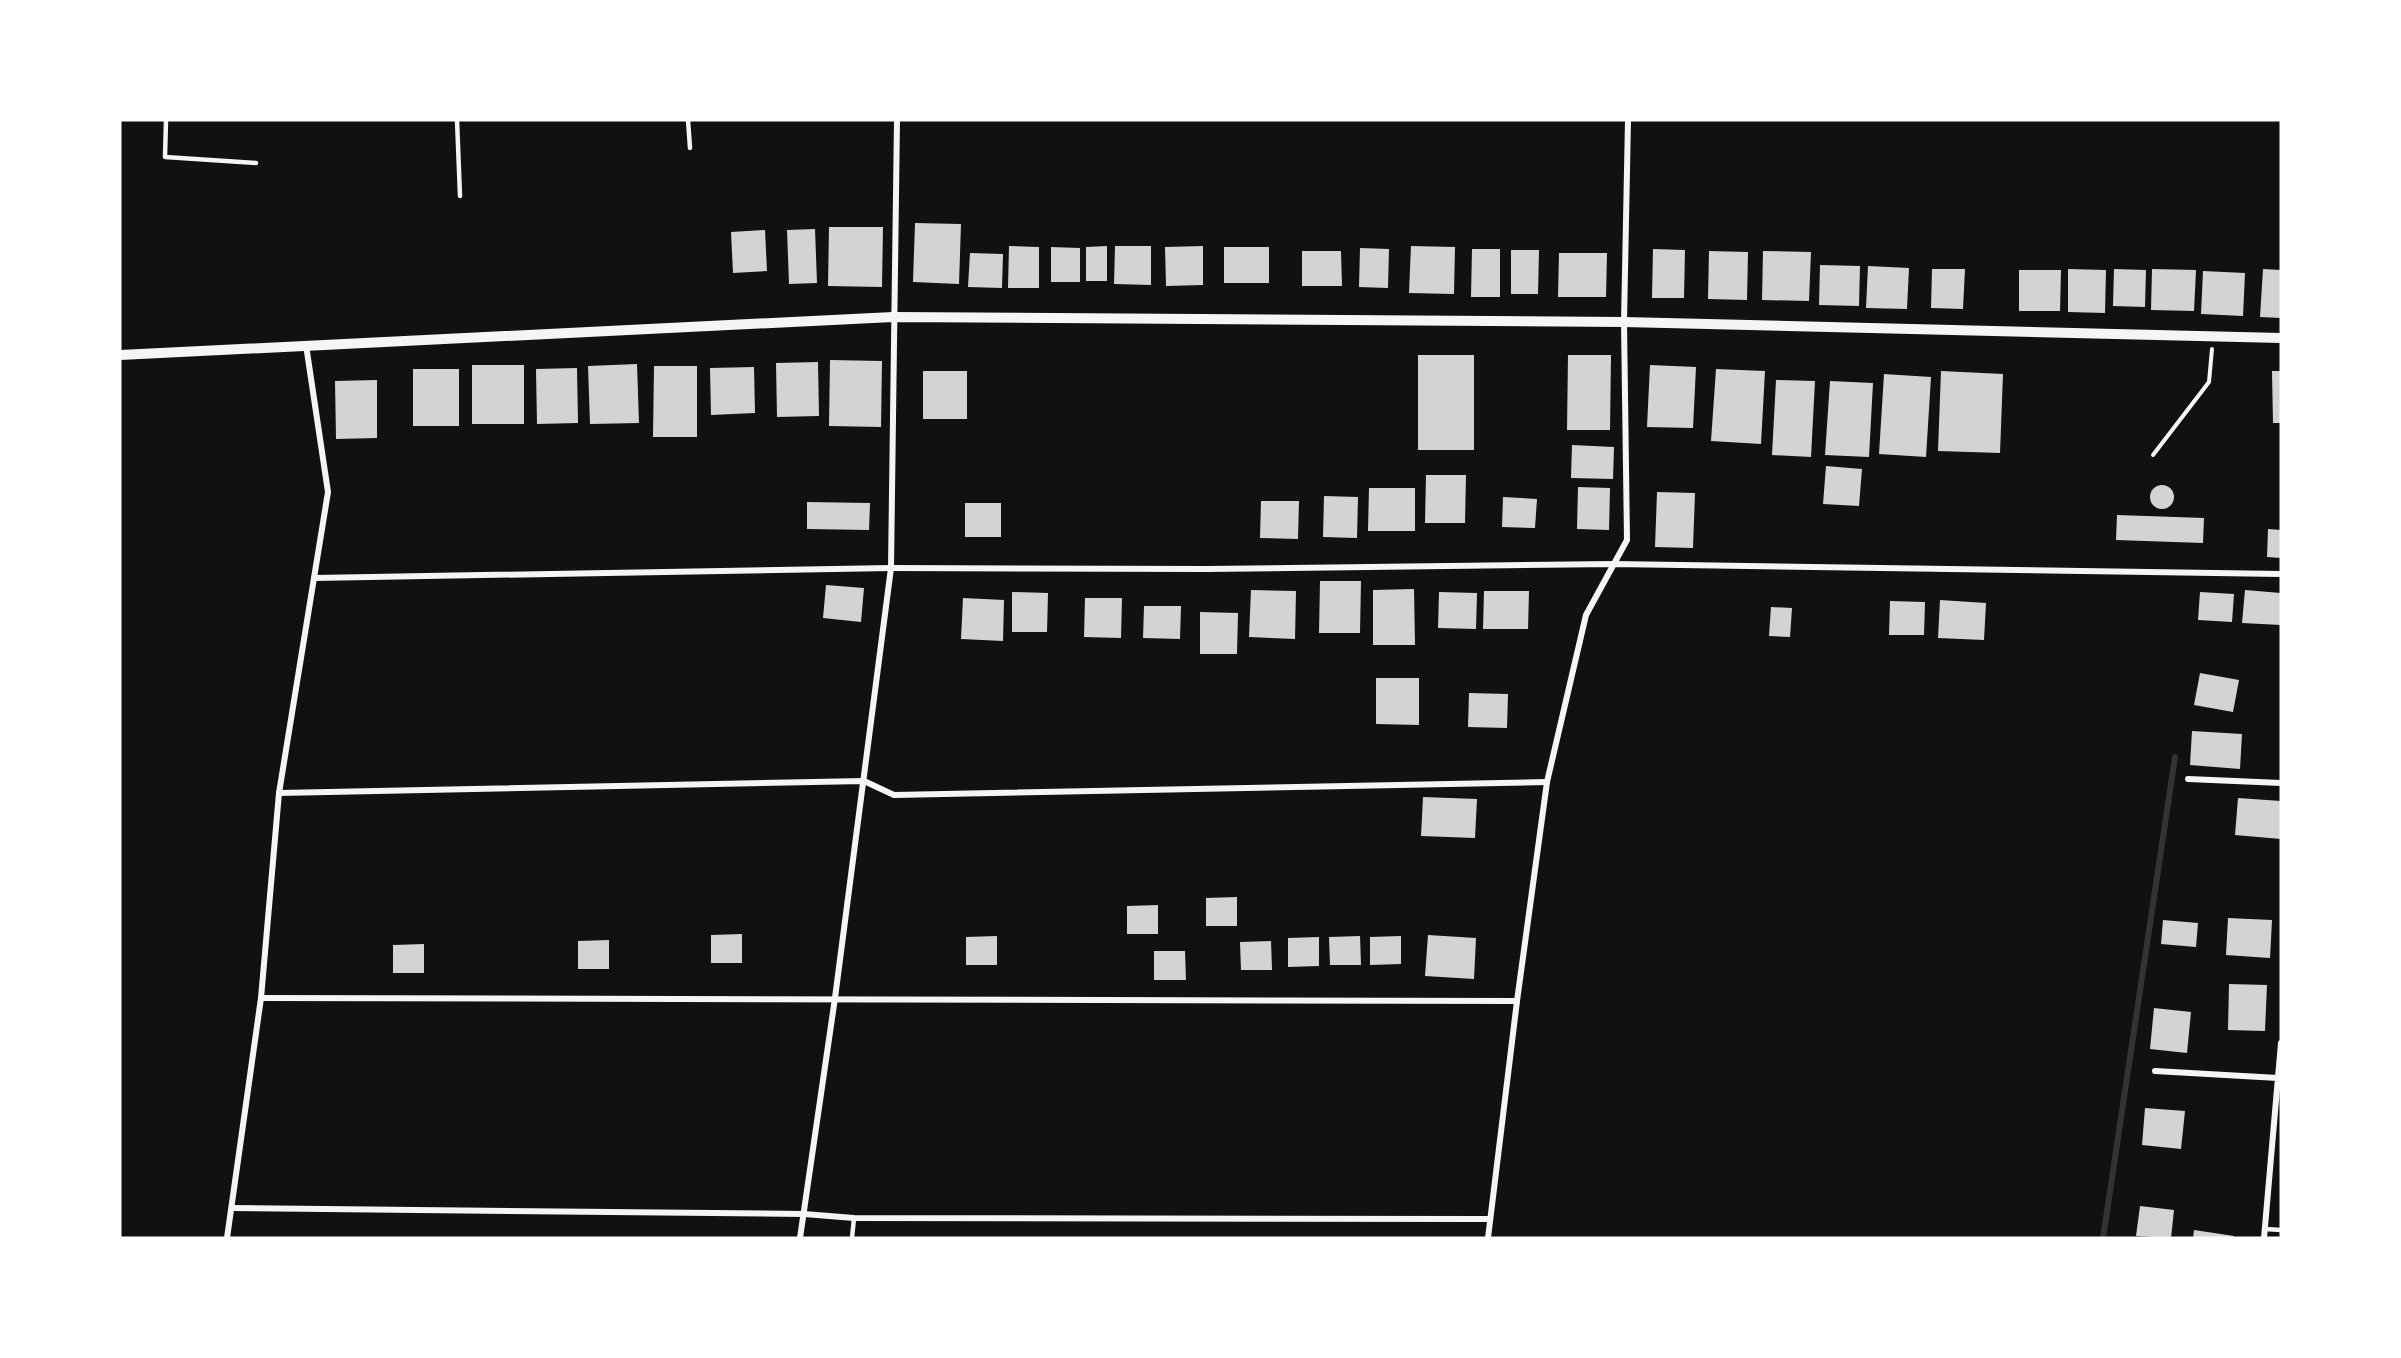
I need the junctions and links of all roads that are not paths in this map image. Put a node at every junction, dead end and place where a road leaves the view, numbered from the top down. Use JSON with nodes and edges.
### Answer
{"nodes":[{"id":1,"x":166,"y":120,"type":"edge"},
{"id":2,"x":457,"y":120,"type":"edge"},
{"id":3,"x":688,"y":120,"type":"edge"},
{"id":4,"x":897,"y":120,"type":"edge"},
{"id":5,"x":1628,"y":120,"type":"edge"},
{"id":6,"x":690,"y":148,"type":"dead end"},
{"id":7,"x":256,"y":163,"type":"dead end"},
{"id":8,"x":460,"y":196,"type":"dead end"},
{"id":9,"x":893,"y":317,"type":"junction"},
{"id":10,"x":1624,"y":322,"type":"junction"},
{"id":11,"x":2281,"y":338,"type":"edge"},
{"id":12,"x":306,"y":345,"type":"junction"},
{"id":13,"x":120,"y":355,"type":"edge"},
{"id":14,"x":1614,"y":564,"type":"junction"},
{"id":15,"x":891,"y":568,"type":"junction"},
{"id":16,"x":2281,"y":574,"type":"edge"},
{"id":17,"x":314,"y":578,"type":"junction"},
{"id":18,"x":2188,"y":780,"type":"dead end"},
{"id":19,"x":864,"y":781,"type":"junction"},
{"id":20,"x":1547,"y":782,"type":"junction"},
{"id":21,"x":2281,"y":783,"type":"edge"},
{"id":22,"x":279,"y":793,"type":"junction"},
{"id":23,"x":261,"y":998,"type":"junction"},
{"id":24,"x":835,"y":998,"type":"junction"},
{"id":25,"x":1517,"y":1001,"type":"junction"},
{"id":26,"x":2281,"y":1043,"type":"edge"},
{"id":27,"x":2155,"y":1071,"type":"dead end"},
{"id":28,"x":2278,"y":1078,"type":"junction"},
{"id":29,"x":232,"y":1208,"type":"junction"},
{"id":30,"x":804,"y":1214,"type":"junction"},
{"id":31,"x":854,"y":1218,"type":"junction"},
{"id":32,"x":1490,"y":1219,"type":"junction"},
{"id":33,"x":2265,"y":1229,"type":"junction"},
{"id":34,"x":2281,"y":1230,"type":"edge"},
{"id":35,"x":227,"y":1238,"type":"edge"},
{"id":36,"x":800,"y":1238,"type":"edge"},
{"id":37,"x":852,"y":1238,"type":"edge"},
{"id":38,"x":1488,"y":1238,"type":"edge"},
{"id":39,"x":2264,"y":1238,"type":"edge"}],
"edges":[{"from":1,"to":7,"type":"lane"},
{"from":2,"to":8,"type":"lane"},
{"from":3,"to":6,"type":"lane"},
{"from":4,"to":9,"type":"street"},
{"from":5,"to":10,"type":"street"},
{"from":9,"to":10,"type":"street"},
{"from":9,"to":12,"type":"street"},
{"from":9,"to":15,"type":"street"},
{"from":10,"to":11,"type":"street"},
{"from":10,"to":14,"type":"street"},
{"from":12,"to":13,"type":"street"},
{"from":12,"to":17,"type":"street"},
{"from":14,"to":15,"type":"street"},
{"from":14,"to":16,"type":"street"},
{"from":14,"to":20,"type":"street"},
{"from":15,"to":17,"type":"street"},
{"from":15,"to":19,"type":"street"},
{"from":17,"to":22,"type":"street"},
{"from":18,"to":21,"type":"street"},
{"from":19,"to":20,"type":"street"},
{"from":19,"to":22,"type":"street"},
{"from":19,"to":24,"type":"street"},
{"from":20,"to":25,"type":"street"},
{"from":22,"to":23,"type":"street"},
{"from":23,"to":24,"type":"street"},
{"from":23,"to":29,"type":"street"},
{"from":24,"to":25,"type":"street"},
{"from":24,"to":30,"type":"street"},
{"from":25,"to":32,"type":"street"},
{"from":26,"to":28,"type":"street"},
{"from":27,"to":28,"type":"street"},
{"from":28,"to":33,"type":"street"},
{"from":29,"to":30,"type":"street"},
{"from":29,"to":35,"type":"street"},
{"from":30,"to":31,"type":"street"},
{"from":30,"to":36,"type":"street"},
{"from":31,"to":32,"type":"street"},
{"from":31,"to":37,"type":"lane"},
{"from":32,"to":38,"type":"street"},
{"from":33,"to":34,"type":"lane"},
{"from":33,"to":39,"type":"street"}]}
